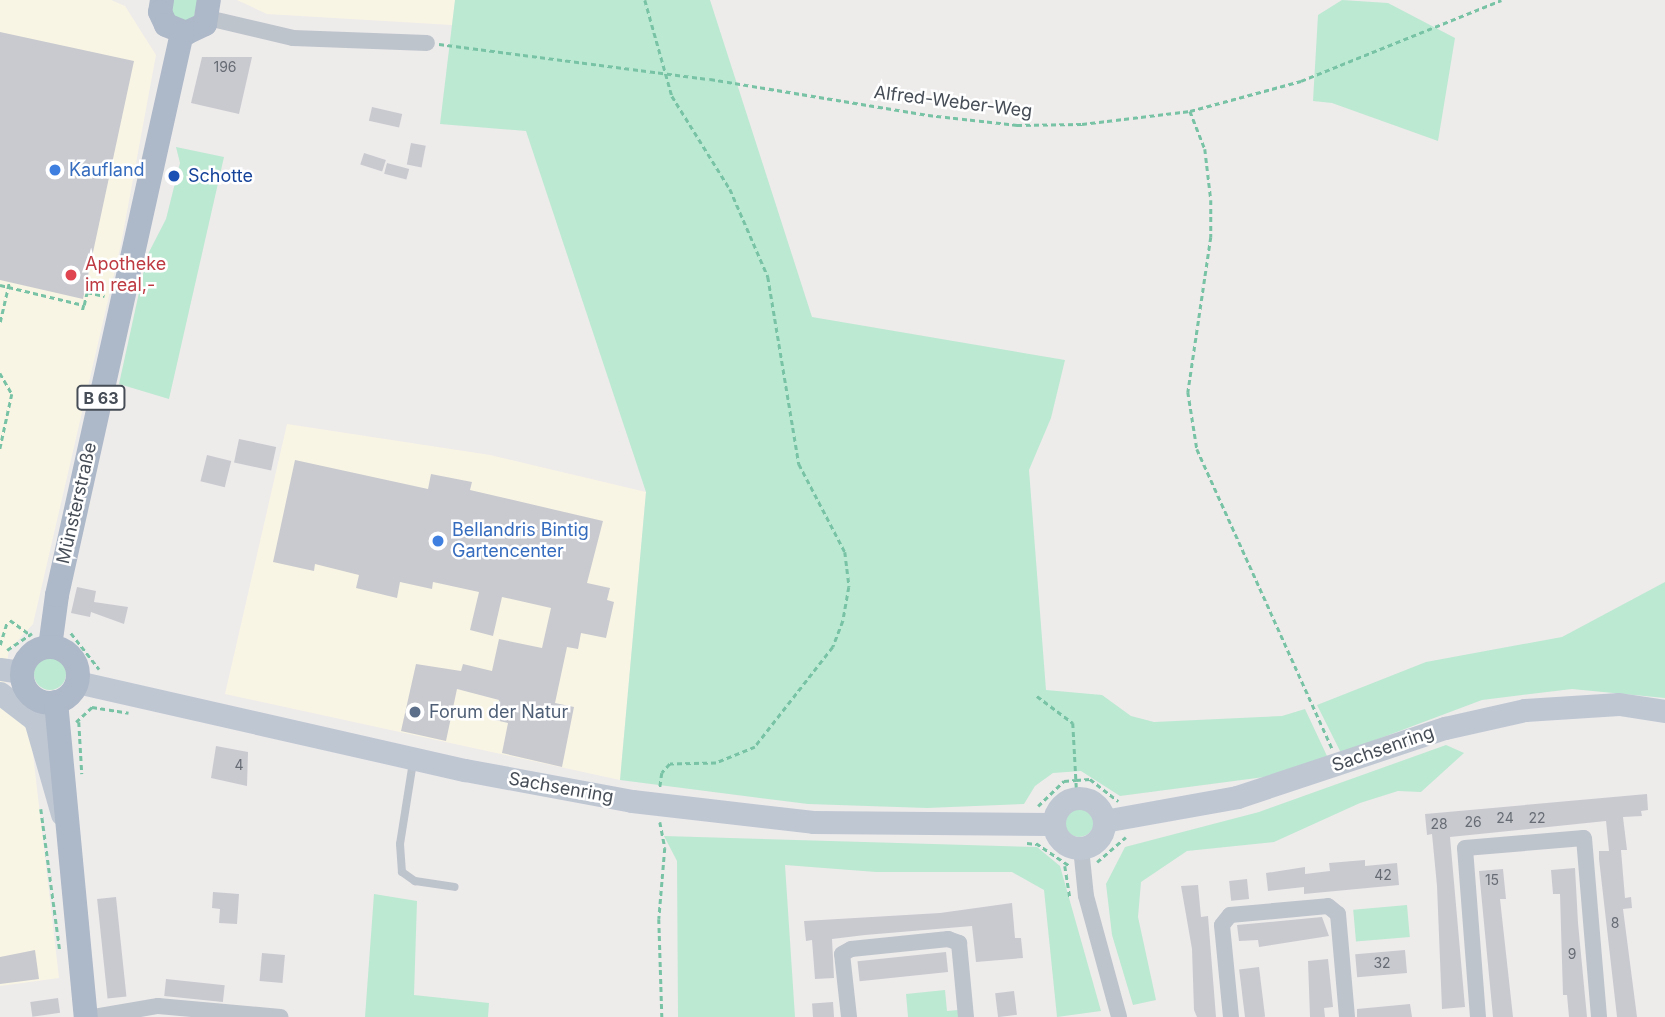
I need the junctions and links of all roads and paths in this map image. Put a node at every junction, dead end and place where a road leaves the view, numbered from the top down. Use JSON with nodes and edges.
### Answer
{"nodes":[{"id":1,"x":162,"y":0,"type":"edge"},
{"id":2,"x":645,"y":0,"type":"edge"},
{"id":3,"x":1501,"y":0,"type":"edge"},
{"id":4,"x":209,"y":9,"type":"edge"},
{"id":5,"x":182,"y":33,"type":"junction"},
{"id":6,"x":427,"y":43,"type":"joint"},
{"id":7,"x":665,"y":73,"type":"junction"},
{"id":8,"x":1189,"y":111,"type":"junction"},
{"id":9,"x":0,"y":285,"type":"edge"},
{"id":10,"x":8,"y":285,"type":"junction"},
{"id":11,"x":123,"y":300,"type":"junction"},
{"id":12,"x":84,"y":304,"type":"junction"},
{"id":13,"x":82,"y":313,"type":"dead end"},
{"id":14,"x":0,"y":322,"type":"edge"},
{"id":15,"x":0,"y":373,"type":"edge"},
{"id":16,"x":0,"y":449,"type":"edge"},
{"id":17,"x":41,"y":641,"type":"junction"},
{"id":18,"x":0,"y":645,"type":"edge"},
{"id":19,"x":11,"y":671,"type":"edge"},
{"id":20,"x":77,"y":682,"type":"junction"},
{"id":21,"x":0,"y":693,"type":"edge"},
{"id":22,"x":1037,"y":696,"type":"dead end"},
{"id":23,"x":56,"y":702,"type":"junction"},
{"id":24,"x":1665,"y":711,"type":"edge"},
{"id":25,"x":413,"y":759,"type":"junction"},
{"id":26,"x":1340,"y":764,"type":"junction"},
{"id":27,"x":1077,"y":789,"type":"junction"},
{"id":28,"x":657,"y":804,"type":"junction"},
{"id":29,"x":41,"y":807,"type":"dead end"},
{"id":30,"x":64,"y":819,"type":"junction"},
{"id":31,"x":1114,"y":819,"type":"junction"},
{"id":32,"x":1045,"y":825,"type":"junction"},
{"id":33,"x":1082,"y":857,"type":"junction"},
{"id":34,"x":456,"y":887,"type":"dead end"},
{"id":35,"x":61,"y":965,"type":"dead end"},
{"id":36,"x":86,"y":1017,"type":"edge"},
{"id":37,"x":94,"y":1017,"type":"edge"},
{"id":38,"x":281,"y":1017,"type":"edge"},
{"id":39,"x":662,"y":1017,"type":"edge"},
{"id":40,"x":849,"y":1017,"type":"edge"},
{"id":41,"x":966,"y":1017,"type":"edge"},
{"id":42,"x":1119,"y":1017,"type":"edge"},
{"id":43,"x":1231,"y":1017,"type":"edge"},
{"id":44,"x":1347,"y":1017,"type":"edge"},
{"id":45,"x":1478,"y":1017,"type":"edge"},
{"id":46,"x":1599,"y":1017,"type":"edge"}],
"edges":[{"from":1,"to":5,"type":"main road"},
{"from":2,"to":7,"type":"path"},
{"from":3,"to":8,"type":"path","name":"Alfred-Weber-Weg"},
{"from":4,"to":5,"type":"main road"},
{"from":4,"to":6,"type":"street"},
{"from":5,"to":11,"type":"main road","name":"Münsterstraße","number":"B 63"},
{"from":6,"to":7,"type":"path","name":"Alfred-Weber-Weg"},
{"from":7,"to":8,"type":"path","name":"Alfred-Weber-Weg"},
{"from":7,"to":28,"type":"path"},
{"from":8,"to":26,"type":"path"},
{"from":9,"to":10,"type":"path"},
{"from":10,"to":12,"type":"path"},
{"from":10,"to":14,"type":"path"},
{"from":11,"to":12,"type":"path"},
{"from":11,"to":17,"type":"main road","name":"Münsterstraße","number":"B 63"},
{"from":12,"to":13,"type":"path"},
{"from":15,"to":16,"type":"path"},
{"from":17,"to":18,"type":"path"},
{"from":17,"to":19,"type":"main road"},
{"from":17,"to":20,"type":"main road"},
{"from":19,"to":23,"type":"main road"},
{"from":20,"to":23,"type":"main road"},
{"from":20,"to":25,"type":"street","name":"Sachsenring"},
{"from":21,"to":30,"type":"street"},
{"from":22,"to":27,"type":"path"},
{"from":23,"to":30,"type":"main road"},
{"from":24,"to":26,"type":"street","name":"Sachsenring"},
{"from":25,"to":28,"type":"street","name":"Sachsenring"},
{"from":25,"to":34,"type":"lane"},
{"from":26,"to":31,"type":"street","name":"Sachsenring"},
{"from":27,"to":31,"type":"street"},
{"from":27,"to":31,"type":"path"},
{"from":27,"to":32,"type":"street"},
{"from":27,"to":32,"type":"path"},
{"from":28,"to":32,"type":"street","name":"Sachsenring"},
{"from":28,"to":39,"type":"path"},
{"from":29,"to":35,"type":"path"},
{"from":30,"to":36,"type":"main road"},
{"from":31,"to":33,"type":"street"},
{"from":31,"to":33,"type":"path"},
{"from":32,"to":33,"type":"street"},
{"from":32,"to":33,"type":"path"},
{"from":33,"to":42,"type":"street"},
{"from":37,"to":38,"type":"street"},
{"from":40,"to":41,"type":"street"},
{"from":43,"to":44,"type":"street"},
{"from":45,"to":46,"type":"street"}]}
